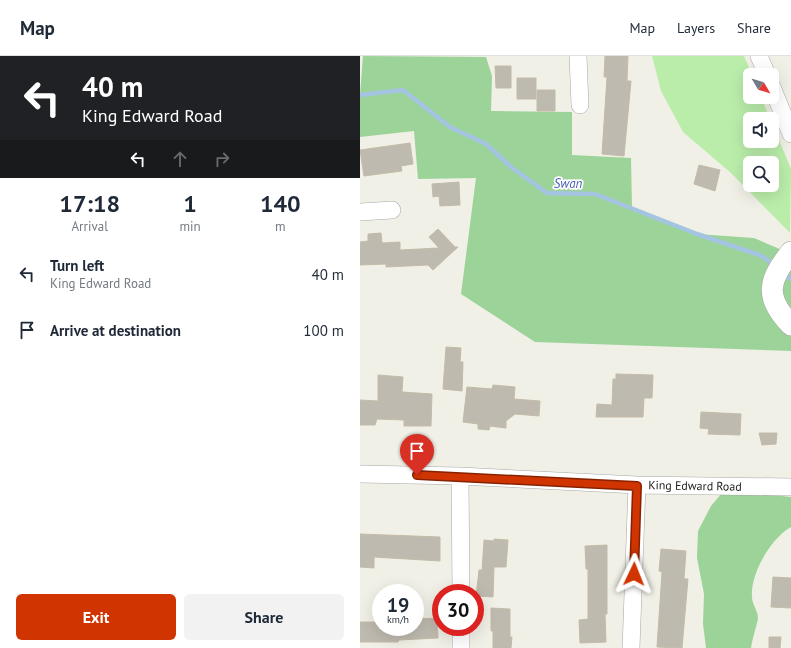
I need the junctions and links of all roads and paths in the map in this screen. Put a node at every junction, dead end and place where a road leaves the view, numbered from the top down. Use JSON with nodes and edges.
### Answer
{"nodes":[{"id":1,"x":578,"y":56,"type":"edge"},
{"id":2,"x":759,"y":56,"type":"edge"},
{"id":3,"x":764,"y":68,"type":"edge"},
{"id":4,"x":779,"y":104,"type":"edge"},
{"id":5,"x":580,"y":105,"type":"dead end"},
{"id":6,"x":791,"y":134,"type":"edge"},
{"id":7,"x":392,"y":210,"type":"dead end"},
{"id":8,"x":360,"y":212,"type":"edge"},
{"id":9,"x":788,"y":255,"type":"edge"},
{"id":10,"x":791,"y":324,"type":"edge"},
{"id":11,"x":360,"y":474,"type":"edge"},
{"id":12,"x":460,"y":476,"type":"junction"},
{"id":13,"x":637,"y":486,"type":"junction"},
{"id":14,"x":791,"y":487,"type":"edge"},
{"id":15,"x":461,"y":584,"type":"edge"},
{"id":16,"x":461,"y":636,"type":"edge"},
{"id":17,"x":461,"y":648,"type":"edge"},
{"id":18,"x":631,"y":648,"type":"edge"}],
"edges":[{"from":1,"to":5,"type":"street"},
{"from":2,"to":3,"type":"street"},
{"from":4,"to":6,"type":"street"},
{"from":7,"to":8,"type":"street"},
{"from":9,"to":10,"type":"street"},
{"from":11,"to":12,"type":"street","name":"King Edward Road"},
{"from":12,"to":13,"type":"street","name":"King Edward Road"},
{"from":12,"to":15,"type":"street"},
{"from":13,"to":14,"type":"street","name":"King Edward Road"},
{"from":13,"to":18,"type":"street"},
{"from":16,"to":17,"type":"street"}]}
